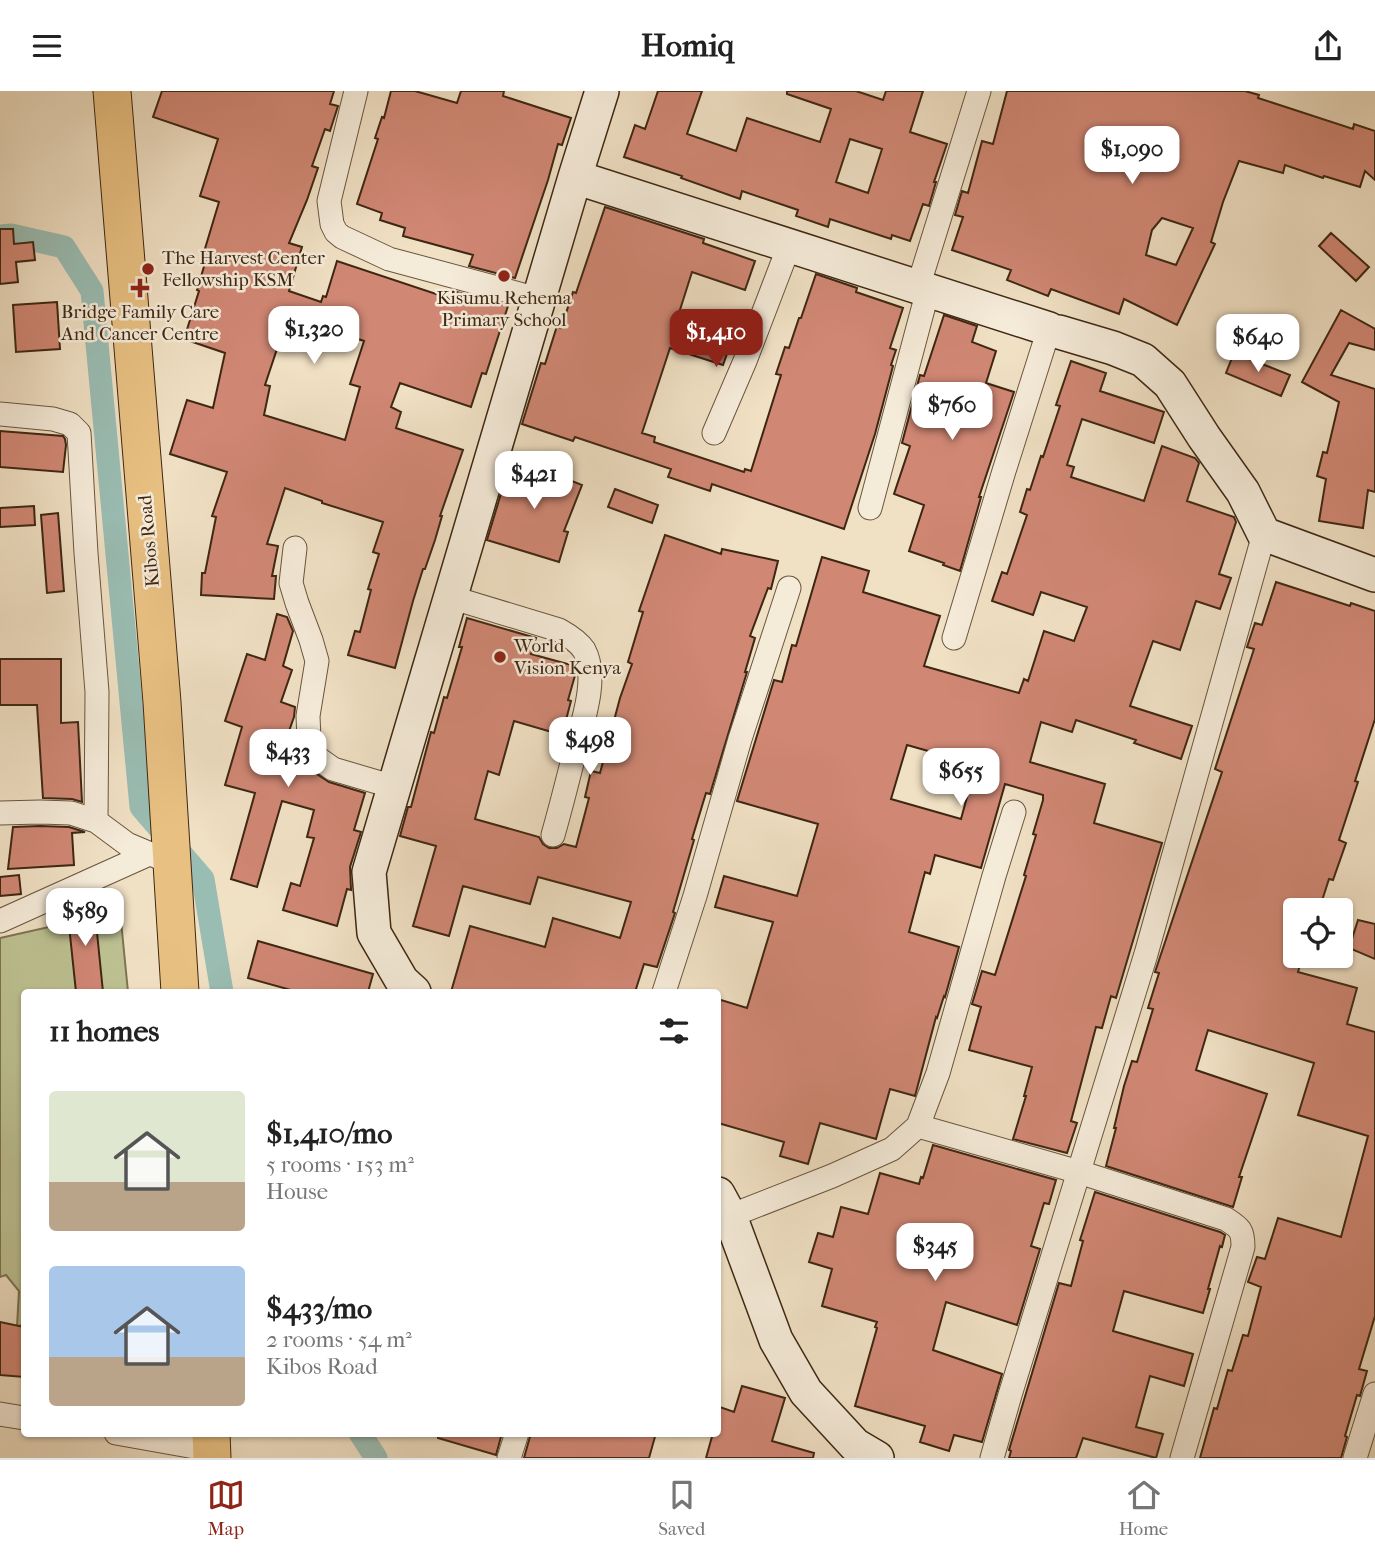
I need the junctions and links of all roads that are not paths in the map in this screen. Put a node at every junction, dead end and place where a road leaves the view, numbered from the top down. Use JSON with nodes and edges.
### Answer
{"nodes":[{"id":1,"x":112,"y":91,"type":"edge"},
{"id":2,"x":356,"y":91,"type":"edge"},
{"id":3,"x":602,"y":91,"type":"edge"},
{"id":4,"x":979,"y":91,"type":"edge"},
{"id":5,"x":575,"y":177,"type":"junction"},
{"id":6,"x":789,"y":246,"type":"junction"},
{"id":7,"x":923,"y":289,"type":"junction"},
{"id":8,"x":538,"y":299,"type":"junction"},
{"id":9,"x":1054,"y":330,"type":"junction"},
{"id":10,"x":0,"y":414,"type":"edge"},
{"id":11,"x":714,"y":433,"type":"dead end"},
{"id":12,"x":870,"y":508,"type":"dead end"},
{"id":13,"x":1264,"y":534,"type":"junction"},
{"id":14,"x":295,"y":548,"type":"dead end"},
{"id":15,"x":1375,"y":575,"type":"edge"},
{"id":16,"x":789,"y":588,"type":"dead end"},
{"id":17,"x":450,"y":597,"type":"junction"},
{"id":18,"x":954,"y":638,"type":"dead end"},
{"id":19,"x":394,"y":787,"type":"junction"},
{"id":20,"x":1014,"y":812,"type":"dead end"},
{"id":21,"x":0,"y":813,"type":"edge"},
{"id":22,"x":96,"y":821,"type":"junction"},
{"id":23,"x":553,"y":835,"type":"dead end"},
{"id":24,"x":164,"y":859,"type":"junction"},
{"id":25,"x":0,"y":921,"type":"edge"},
{"id":26,"x":180,"y":989,"type":"edge"},
{"id":27,"x":411,"y":989,"type":"edge"},
{"id":28,"x":665,"y":989,"type":"edge"},
{"id":29,"x":918,"y":1126,"type":"junction"},
{"id":30,"x":1079,"y":1173,"type":"junction"},
{"id":31,"x":724,"y":1205,"type":"edge"},
{"id":32,"x":1375,"y":1394,"type":"edge"},
{"id":33,"x":0,"y":1414,"type":"edge"},
{"id":34,"x":21,"y":1418,"type":"edge"},
{"id":35,"x":143,"y":1437,"type":"edge"},
{"id":36,"x":516,"y":1437,"type":"edge"},
{"id":37,"x":212,"y":1447,"type":"edge"},
{"id":38,"x":509,"y":1458,"type":"edge"},
{"id":39,"x":877,"y":1458,"type":"edge"},
{"id":40,"x":992,"y":1458,"type":"edge"},
{"id":41,"x":1182,"y":1458,"type":"edge"},
{"id":42,"x":1355,"y":1458,"type":"edge"}],
"edges":[{"from":1,"to":24,"type":"main road","name":"Kibos Road"},
{"from":2,"to":8,"type":"street"},
{"from":3,"to":5,"type":"street"},
{"from":4,"to":7,"type":"street"},
{"from":5,"to":6,"type":"street"},
{"from":5,"to":8,"type":"street"},
{"from":6,"to":7,"type":"street"},
{"from":6,"to":11,"type":"street"},
{"from":7,"to":9,"type":"street"},
{"from":7,"to":12,"type":"street"},
{"from":8,"to":17,"type":"street"},
{"from":9,"to":13,"type":"street"},
{"from":9,"to":18,"type":"street"},
{"from":10,"to":22,"type":"street"},
{"from":13,"to":15,"type":"street"},
{"from":13,"to":30,"type":"street"},
{"from":14,"to":19,"type":"street"},
{"from":16,"to":28,"type":"street"},
{"from":17,"to":19,"type":"street"},
{"from":17,"to":23,"type":"street"},
{"from":19,"to":27,"type":"street"},
{"from":20,"to":29,"type":"street"},
{"from":21,"to":22,"type":"street"},
{"from":22,"to":24,"type":"street"},
{"from":24,"to":25,"type":"street"},
{"from":24,"to":26,"type":"main road","name":"Kibos Road"},
{"from":29,"to":30,"type":"street"},
{"from":29,"to":31,"type":"street"},
{"from":30,"to":40,"type":"street"},
{"from":30,"to":41,"type":"street"},
{"from":31,"to":39,"type":"street"},
{"from":32,"to":42,"type":"street"},
{"from":33,"to":34,"type":"street"},
{"from":35,"to":37,"type":"street"},
{"from":36,"to":38,"type":"street"}]}
